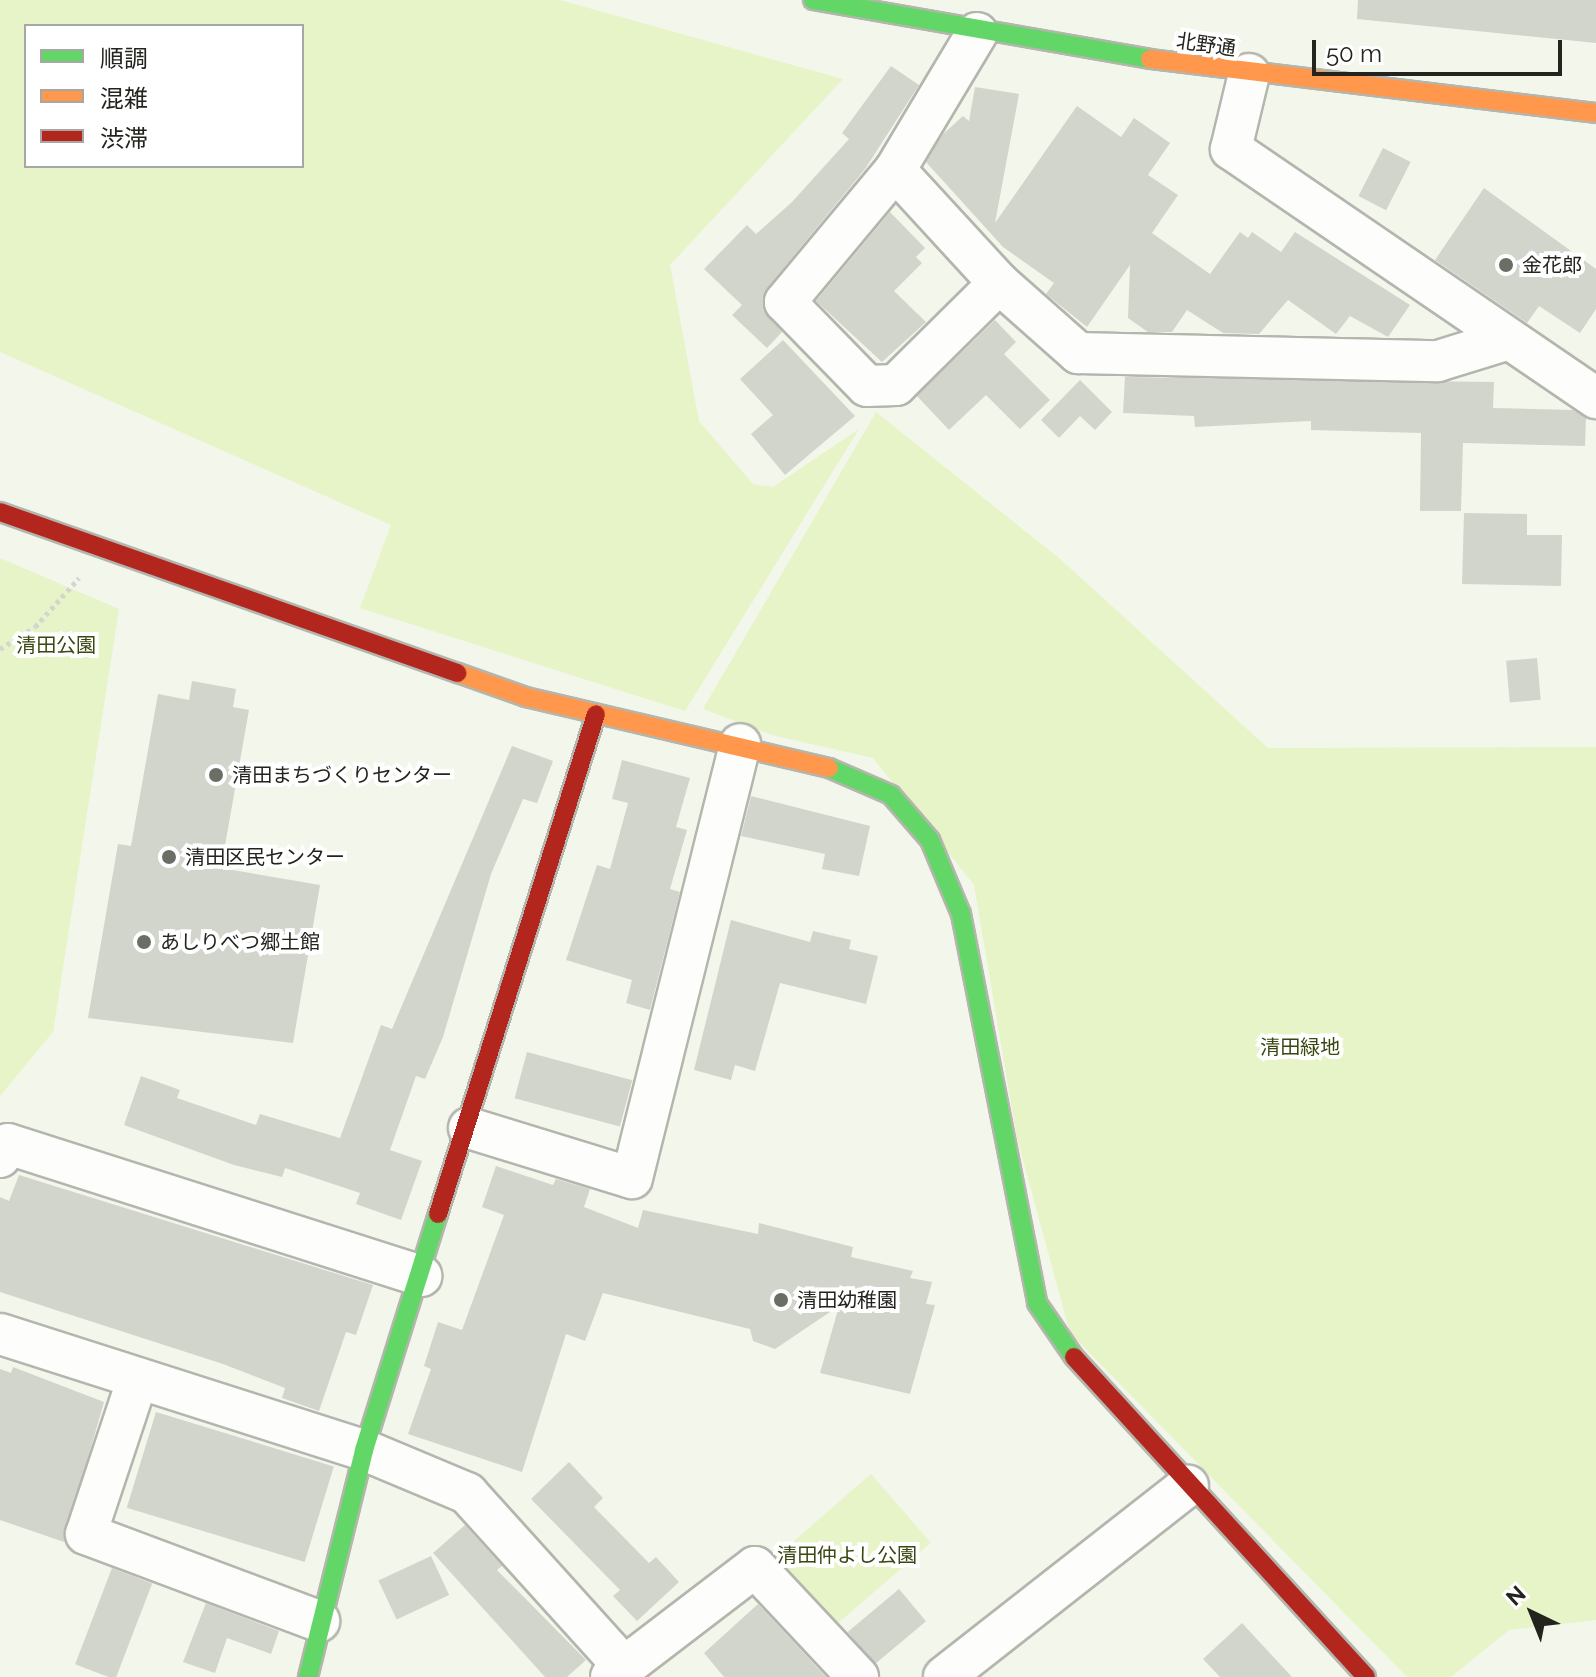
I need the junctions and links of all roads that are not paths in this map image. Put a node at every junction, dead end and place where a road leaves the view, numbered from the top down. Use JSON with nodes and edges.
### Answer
{"nodes":[{"id":1,"x":813,"y":0,"type":"edge"},
{"id":2,"x":898,"y":8,"type":"edge"},
{"id":3,"x":977,"y":33,"type":"junction"},
{"id":4,"x":1249,"y":74,"type":"junction"},
{"id":5,"x":1596,"y":113,"type":"edge"},
{"id":6,"x":895,"y":170,"type":"junction"},
{"id":7,"x":999,"y":283,"type":"junction"},
{"id":8,"x":1509,"y":339,"type":"junction"},
{"id":9,"x":1596,"y":398,"type":"edge"},
{"id":10,"x":0,"y":512,"type":"edge"},
{"id":11,"x":596,"y":714,"type":"junction"},
{"id":12,"x":740,"y":744,"type":"junction"},
{"id":13,"x":469,"y":1128,"type":"junction"},
{"id":14,"x":0,"y":1157,"type":"edge"},
{"id":15,"x":421,"y":1276,"type":"junction"},
{"id":16,"x":0,"y":1334,"type":"edge"},
{"id":17,"x":137,"y":1381,"type":"junction"},
{"id":18,"x":364,"y":1450,"type":"junction"},
{"id":19,"x":1188,"y":1486,"type":"junction"},
{"id":20,"x":319,"y":1621,"type":"junction"},
{"id":21,"x":617,"y":1672,"type":"edge"},
{"id":22,"x":308,"y":1677,"type":"edge"},
{"id":23,"x":858,"y":1677,"type":"edge"},
{"id":24,"x":944,"y":1677,"type":"edge"},
{"id":25,"x":1366,"y":1677,"type":"edge"}],
"edges":[{"from":1,"to":2,"type":"street","name":"北野通"},
{"from":2,"to":3,"type":"street","name":"北野通"},
{"from":3,"to":4,"type":"street","name":"北野通"},
{"from":3,"to":6,"type":"street"},
{"from":4,"to":5,"type":"street","name":"北野通"},
{"from":4,"to":8,"type":"street"},
{"from":6,"to":7,"type":"street"},
{"from":6,"to":7,"type":"street"},
{"from":7,"to":8,"type":"street"},
{"from":8,"to":9,"type":"street"},
{"from":10,"to":11,"type":"street"},
{"from":11,"to":12,"type":"street"},
{"from":11,"to":13,"type":"street"},
{"from":12,"to":13,"type":"street"},
{"from":12,"to":19,"type":"street"},
{"from":13,"to":15,"type":"street"},
{"from":14,"to":15,"type":"street"},
{"from":15,"to":18,"type":"street"},
{"from":16,"to":17,"type":"street"},
{"from":17,"to":18,"type":"street"},
{"from":17,"to":20,"type":"street"},
{"from":18,"to":20,"type":"street"},
{"from":18,"to":21,"type":"street"},
{"from":19,"to":24,"type":"street"},
{"from":19,"to":25,"type":"street"},
{"from":20,"to":22,"type":"street"},
{"from":21,"to":23,"type":"street"}]}
